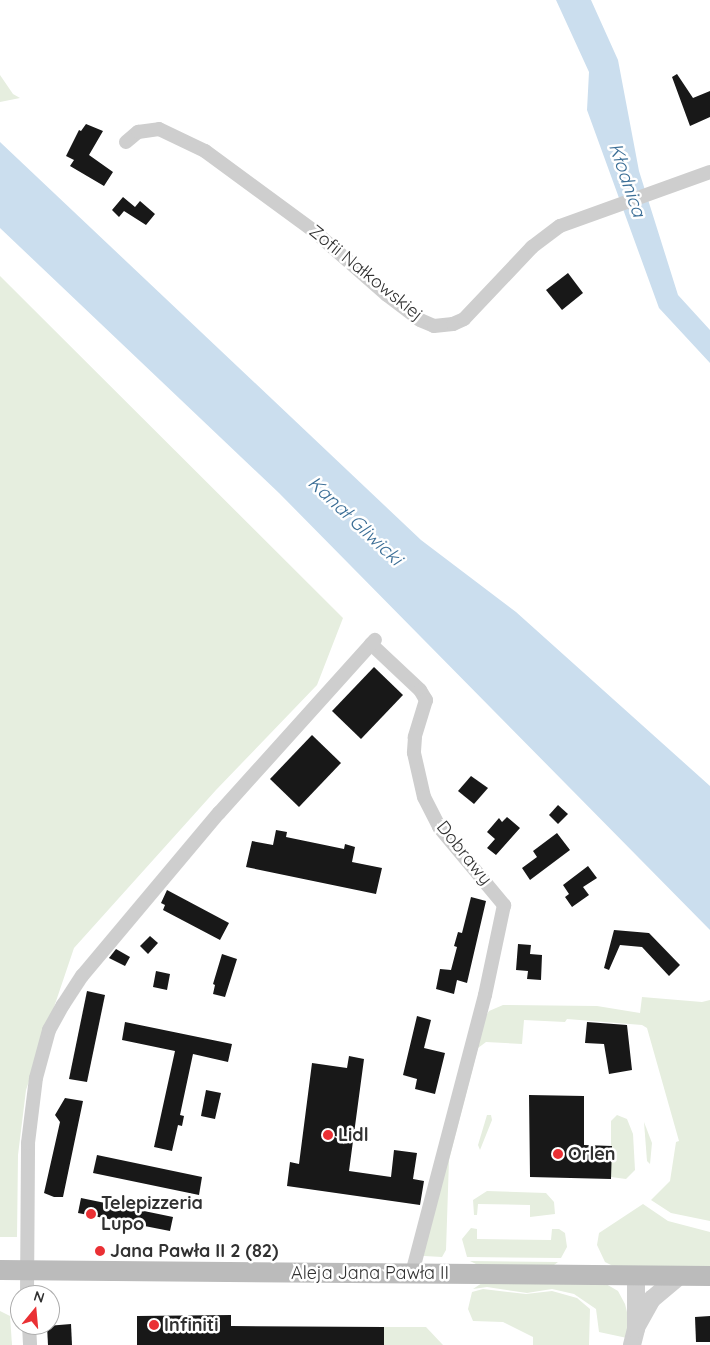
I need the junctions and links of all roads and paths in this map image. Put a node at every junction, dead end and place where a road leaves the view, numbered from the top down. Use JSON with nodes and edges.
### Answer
{"nodes":[{"id":1,"x":126,"y":142,"type":"dead end"},
{"id":2,"x":710,"y":172,"type":"edge"},
{"id":3,"x":25,"y":1269,"type":"junction"},
{"id":4,"x":0,"y":1270,"type":"edge"},
{"id":5,"x":412,"y":1273,"type":"junction"},
{"id":6,"x":636,"y":1276,"type":"junction"},
{"id":7,"x":679,"y":1276,"type":"junction"},
{"id":8,"x":710,"y":1276,"type":"edge"},
{"id":9,"x":26,"y":1285,"type":"edge"},
{"id":10,"x":634,"y":1337,"type":"edge"}],
"edges":[{"from":1,"to":2,"type":"street","name":"Zofii Nałkowskiej"},
{"from":3,"to":4,"type":"main road","name":"Aleja Jana Pawła II"},
{"from":3,"to":5,"type":"main road","name":"Aleja Jana Pawła II"},
{"from":3,"to":5,"type":"street","name":"Dobrawy"},
{"from":3,"to":9,"type":"street"},
{"from":5,"to":6,"type":"main road","name":"Aleja Jana Pawła II"},
{"from":6,"to":7,"type":"main road","name":"Aleja Jana Pawła II"},
{"from":6,"to":10,"type":"street"},
{"from":7,"to":8,"type":"main road","name":"Aleja Jana Pawła II"},
{"from":7,"to":10,"type":"street"}]}
